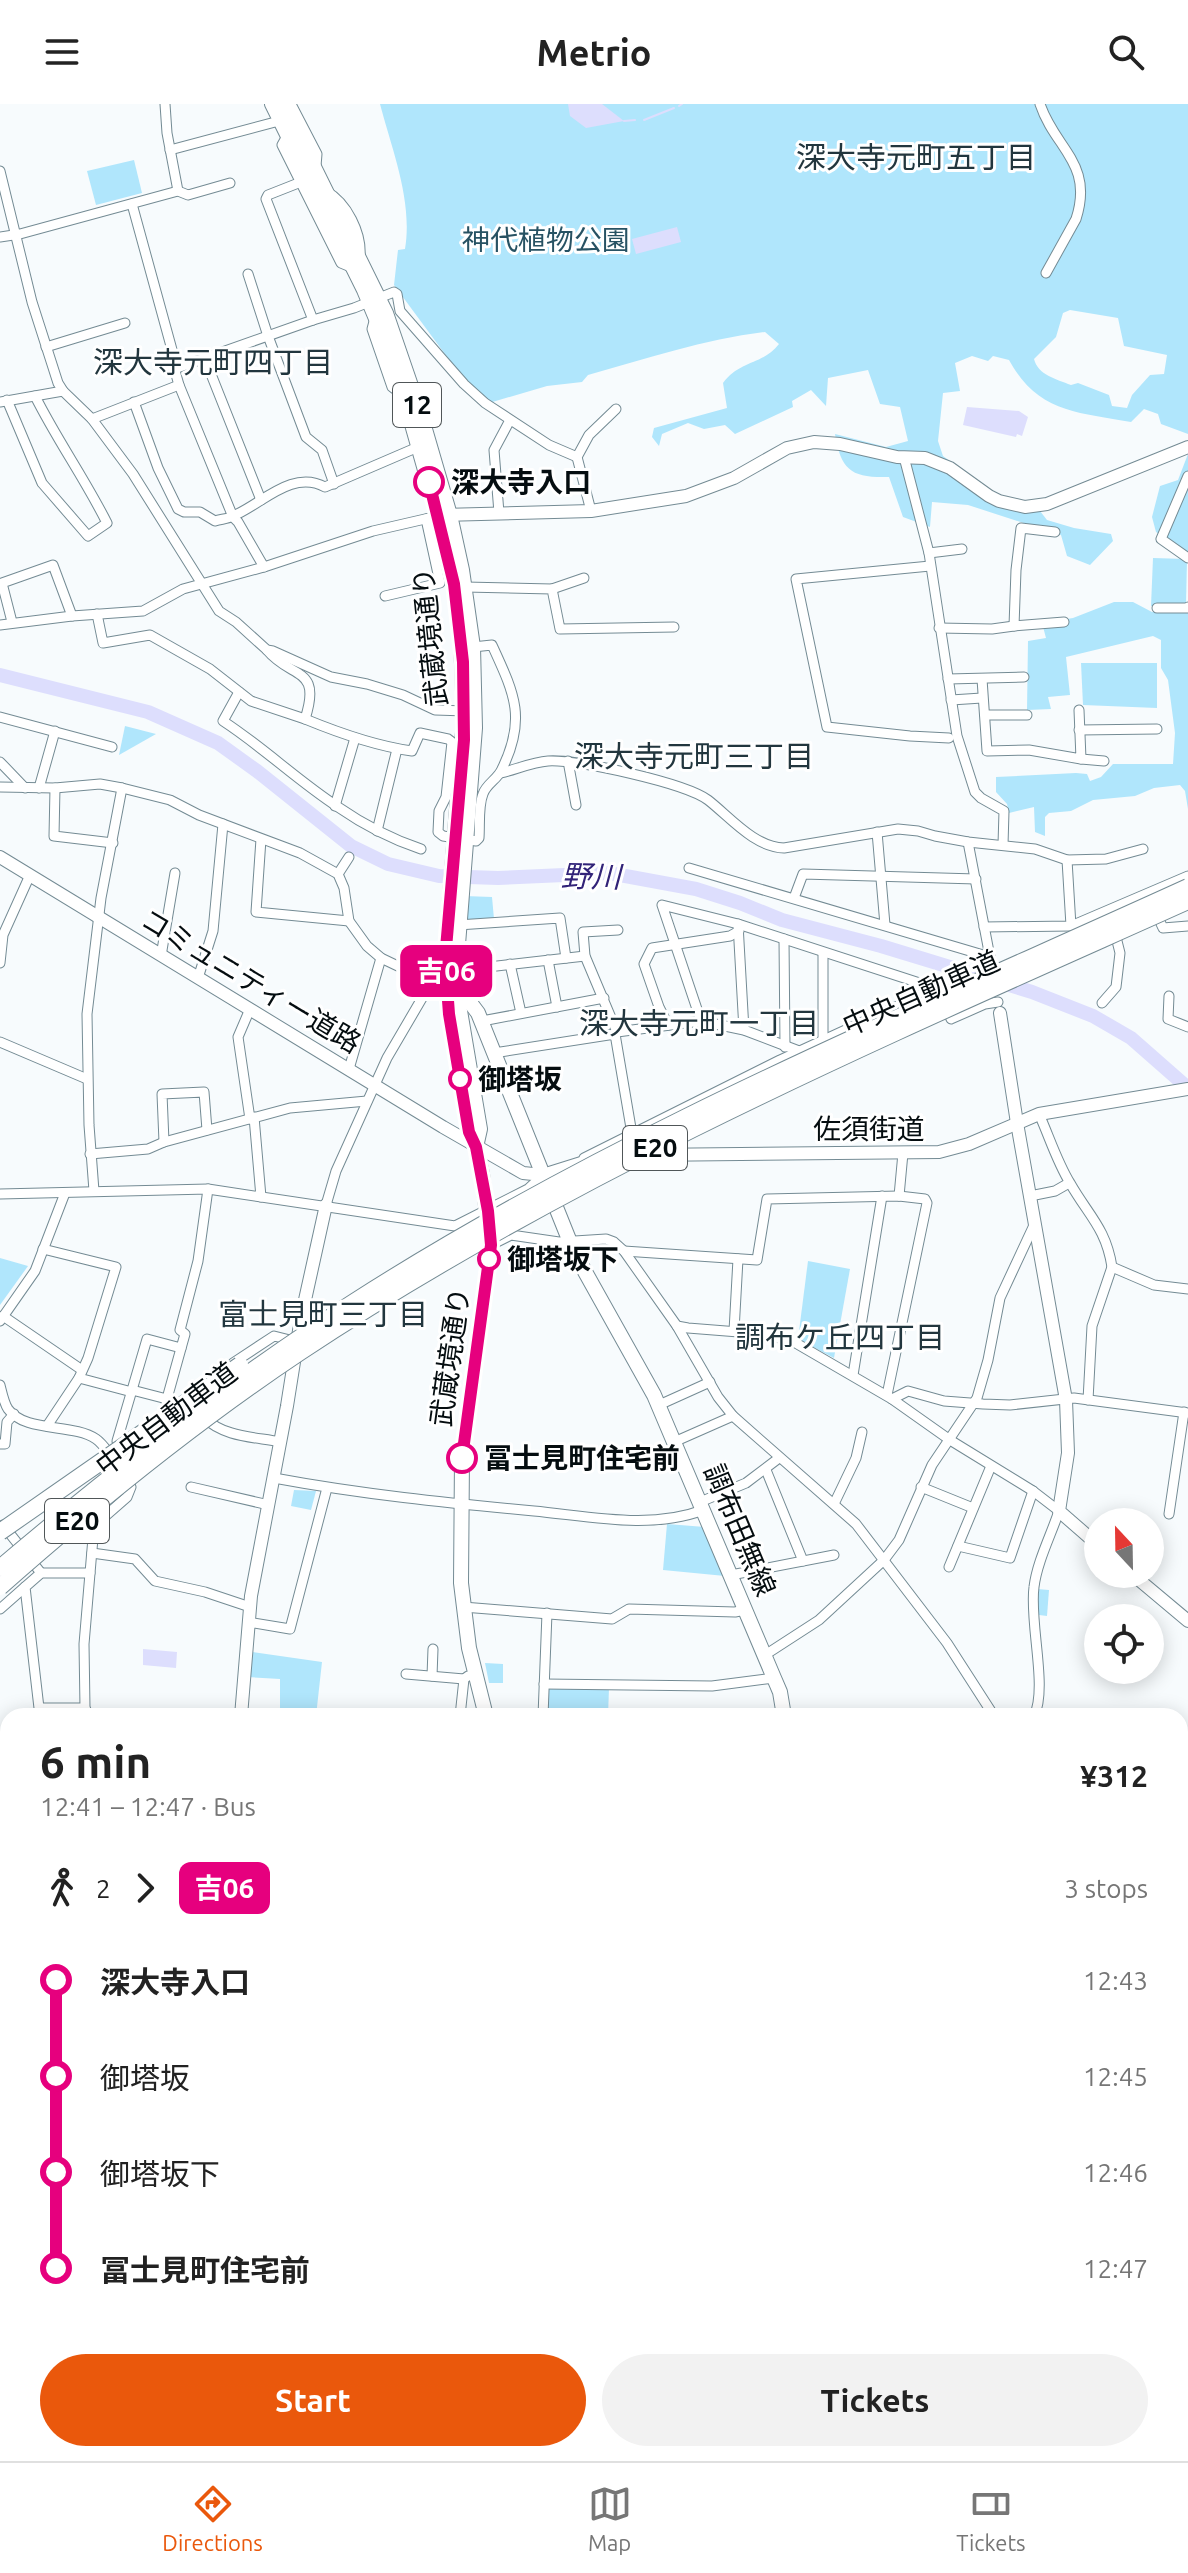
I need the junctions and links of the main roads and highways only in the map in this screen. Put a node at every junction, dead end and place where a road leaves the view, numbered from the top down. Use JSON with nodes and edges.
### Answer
{"nodes":[{"id":1,"x":274,"y":104,"type":"edge"},
{"id":2,"x":283,"y":104,"type":"edge"},
{"id":3,"x":356,"y":262,"type":"junction"},
{"id":4,"x":374,"y":299,"type":"junction"},
{"id":5,"x":438,"y":516,"type":"junction"},
{"id":6,"x":469,"y":611,"type":"junction"},
{"id":7,"x":461,"y":636,"type":"junction"},
{"id":8,"x":470,"y":711,"type":"junction"},
{"id":9,"x":1188,"y":887,"type":"edge"},
{"id":10,"x":456,"y":888,"type":"junction"},
{"id":11,"x":1188,"y":901,"type":"edge"},
{"id":12,"x":450,"y":979,"type":"junction"},
{"id":13,"x":543,"y":1183,"type":"junction"},
{"id":14,"x":157,"y":1457,"type":"junction"},
{"id":15,"x":0,"y":1532,"type":"edge"},
{"id":16,"x":0,"y":1568,"type":"edge"},
{"id":17,"x":0,"y":1587,"type":"edge"},
{"id":18,"x":0,"y":1600,"type":"edge"},
{"id":19,"x":483,"y":1708,"type":"edge"},
{"id":20,"x":782,"y":1708,"type":"edge"}],
"edges":[{"from":1,"to":3,"type":"main road","name":"武蔵境通り","number":"12"},
{"from":2,"to":3,"type":"main road","name":"武蔵境通り","number":"12"},
{"from":3,"to":4,"type":"main road","name":"武蔵境通り","number":"12"},
{"from":4,"to":5,"type":"main road","name":"武蔵境通り","number":"12"},
{"from":4,"to":5,"type":"main road","name":"武蔵境通り","number":"12"},
{"from":5,"to":6,"type":"main road","name":"武蔵境通り","number":"12"},
{"from":5,"to":7,"type":"main road","name":"武蔵境通り","number":"12"},
{"from":6,"to":7,"type":"main road"},
{"from":6,"to":8,"type":"main road","name":"武蔵境通り","number":"12"},
{"from":7,"to":8,"type":"main road","name":"武蔵境通り","number":"12"},
{"from":8,"to":10,"type":"main road","name":"武蔵境通り","number":"12"},
{"from":9,"to":13,"type":"highway","name":"中央自動車道","number":"E20","bridge":true},
{"from":10,"to":12,"type":"main road","name":"武蔵境通り","number":"12"},
{"from":10,"to":12,"type":"main road","name":"武蔵境通り","number":"12"},
{"from":11,"to":14,"type":"highway","name":"中央自動車道","number":"E20","bridge":true},
{"from":12,"to":13,"type":"main road","name":"調布田無線"},
{"from":12,"to":19,"type":"main road","name":"武蔵境通り","number":"12"},
{"from":13,"to":15,"type":"highway","bridge":true},
{"from":13,"to":16,"type":"highway","name":"中央自動車道","number":"E20","bridge":true},
{"from":13,"to":20,"type":"main road","name":"調布田無線"},
{"from":14,"to":17,"type":"highway","name":"中央自動車道","number":"E20","bridge":true},
{"from":14,"to":18,"type":"highway","bridge":true}]}
